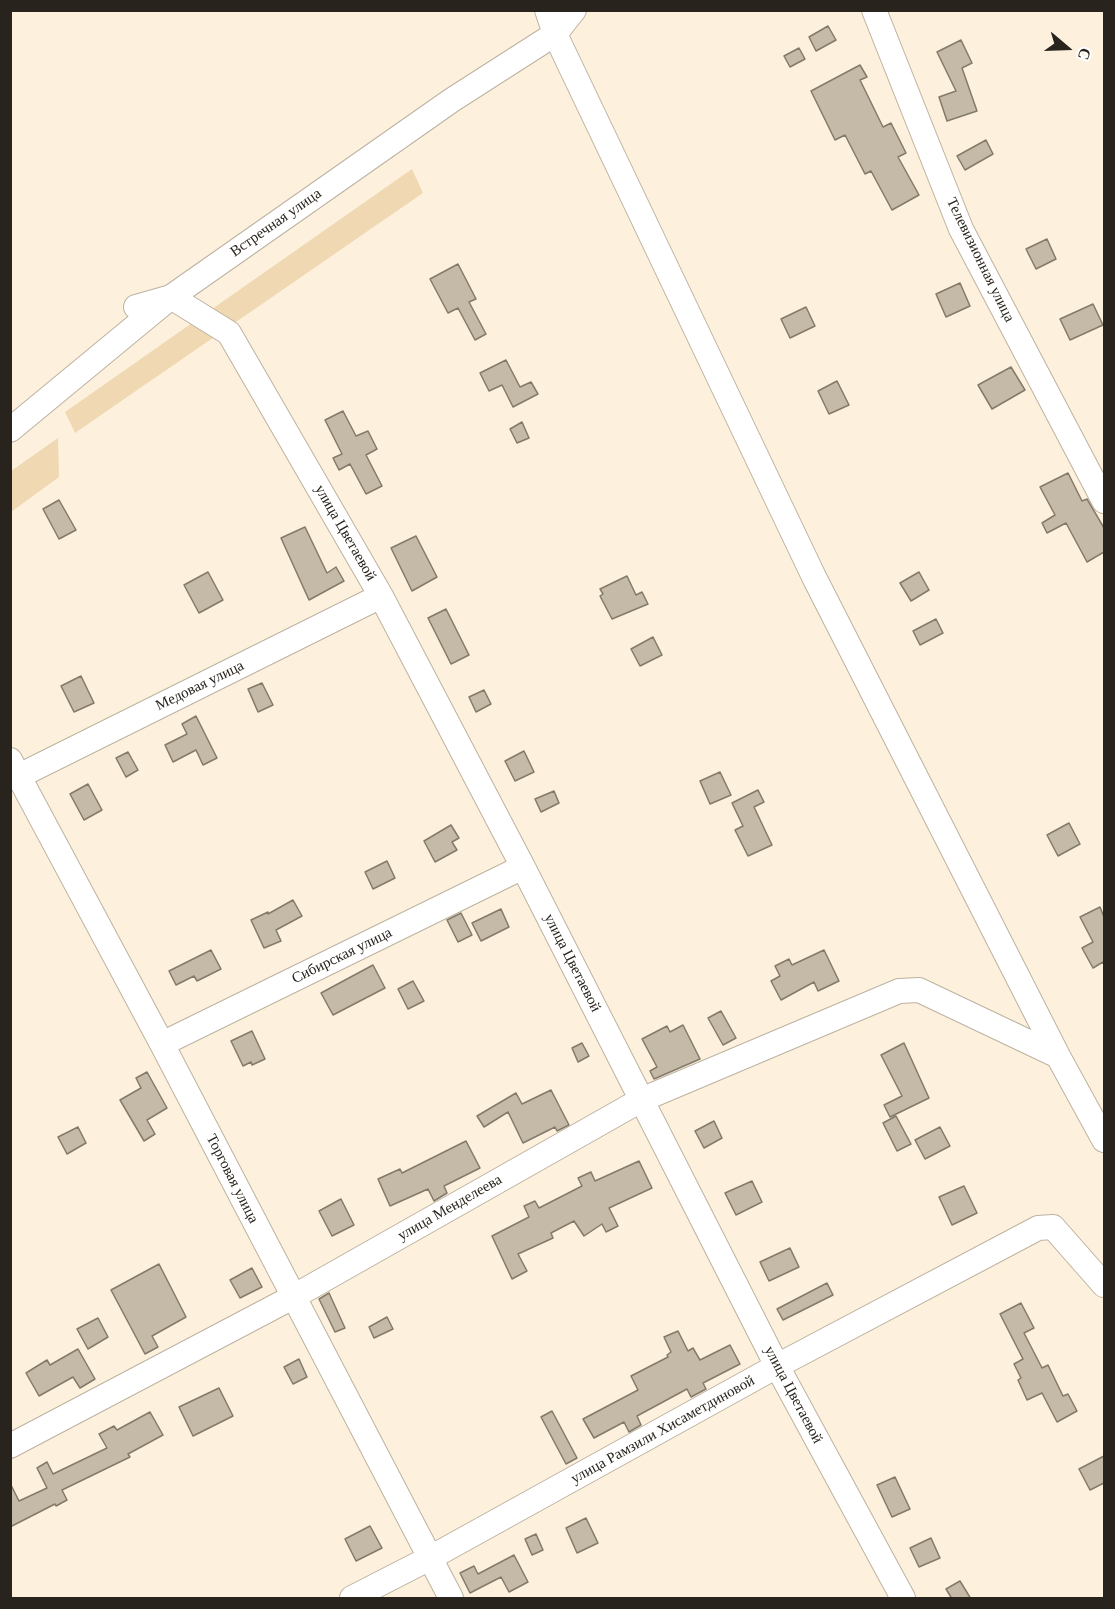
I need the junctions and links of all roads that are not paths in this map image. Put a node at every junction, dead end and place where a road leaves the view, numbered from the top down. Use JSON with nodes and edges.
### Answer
{"nodes":[{"id":1,"x":547,"y":10,"type":"edge"},
{"id":2,"x":574,"y":10,"type":"edge"},
{"id":3,"x":874,"y":10,"type":"edge"},
{"id":4,"x":555,"y":33,"type":"junction"},
{"id":5,"x":171,"y":297,"type":"junction"},
{"id":6,"x":136,"y":307,"type":"dead end"},
{"id":7,"x":10,"y":430,"type":"edge"},
{"id":8,"x":1104,"y":501,"type":"edge"},
{"id":9,"x":381,"y":596,"type":"junction"},
{"id":10,"x":15,"y":768,"type":"edge"},
{"id":11,"x":523,"y":867,"type":"junction"},
{"id":12,"x":162,"y":1044,"type":"junction"},
{"id":13,"x":1058,"y":1056,"type":"junction"},
{"id":14,"x":641,"y":1100,"type":"junction"},
{"id":15,"x":1104,"y":1140,"type":"edge"},
{"id":16,"x":1104,"y":1286,"type":"edge"},
{"id":17,"x":293,"y":1297,"type":"junction"},
{"id":18,"x":777,"y":1366,"type":"junction"},
{"id":19,"x":10,"y":1446,"type":"edge"},
{"id":20,"x":430,"y":1558,"type":"junction"},
{"id":21,"x":351,"y":1599,"type":"edge"},
{"id":22,"x":451,"y":1599,"type":"edge"},
{"id":23,"x":903,"y":1599,"type":"edge"}],
"edges":[{"from":1,"to":4,"type":"street"},
{"from":2,"to":4,"type":"street","name":"Встречная улица"},
{"from":3,"to":8,"type":"street","name":"Телевизионная улица"},
{"from":4,"to":5,"type":"street","name":"Встречная улица"},
{"from":4,"to":13,"type":"street"},
{"from":5,"to":6,"type":"street"},
{"from":5,"to":7,"type":"street","name":"Встречная улица"},
{"from":5,"to":9,"type":"street","name":"улица Цветаевой"},
{"from":9,"to":10,"type":"street","name":"Медовая улица"},
{"from":9,"to":11,"type":"street","name":"улица Цветаевой"},
{"from":10,"to":12,"type":"street","name":"Торговая улица"},
{"from":11,"to":12,"type":"street","name":"Сибирская улица"},
{"from":11,"to":14,"type":"street","name":"улица Цветаевой"},
{"from":12,"to":17,"type":"street","name":"Торговая улица"},
{"from":13,"to":14,"type":"street","name":"улица Менделеева"},
{"from":13,"to":15,"type":"street"},
{"from":14,"to":17,"type":"street","name":"улица Менделеева"},
{"from":14,"to":18,"type":"street","name":"улица Цветаевой"},
{"from":16,"to":18,"type":"street","name":"улица Рамзили Хисаметдиновой"},
{"from":17,"to":19,"type":"street","name":"улица Менделеева"},
{"from":17,"to":20,"type":"street","name":"Торговая улица"},
{"from":18,"to":20,"type":"street","name":"улица Рамзили Хисаметдиновой"},
{"from":18,"to":23,"type":"street","name":"улица Цветаевой"},
{"from":20,"to":21,"type":"street","name":"улица Рамзили Хисаметдиновой"},
{"from":20,"to":22,"type":"street","name":"Торговая улица"}]}
